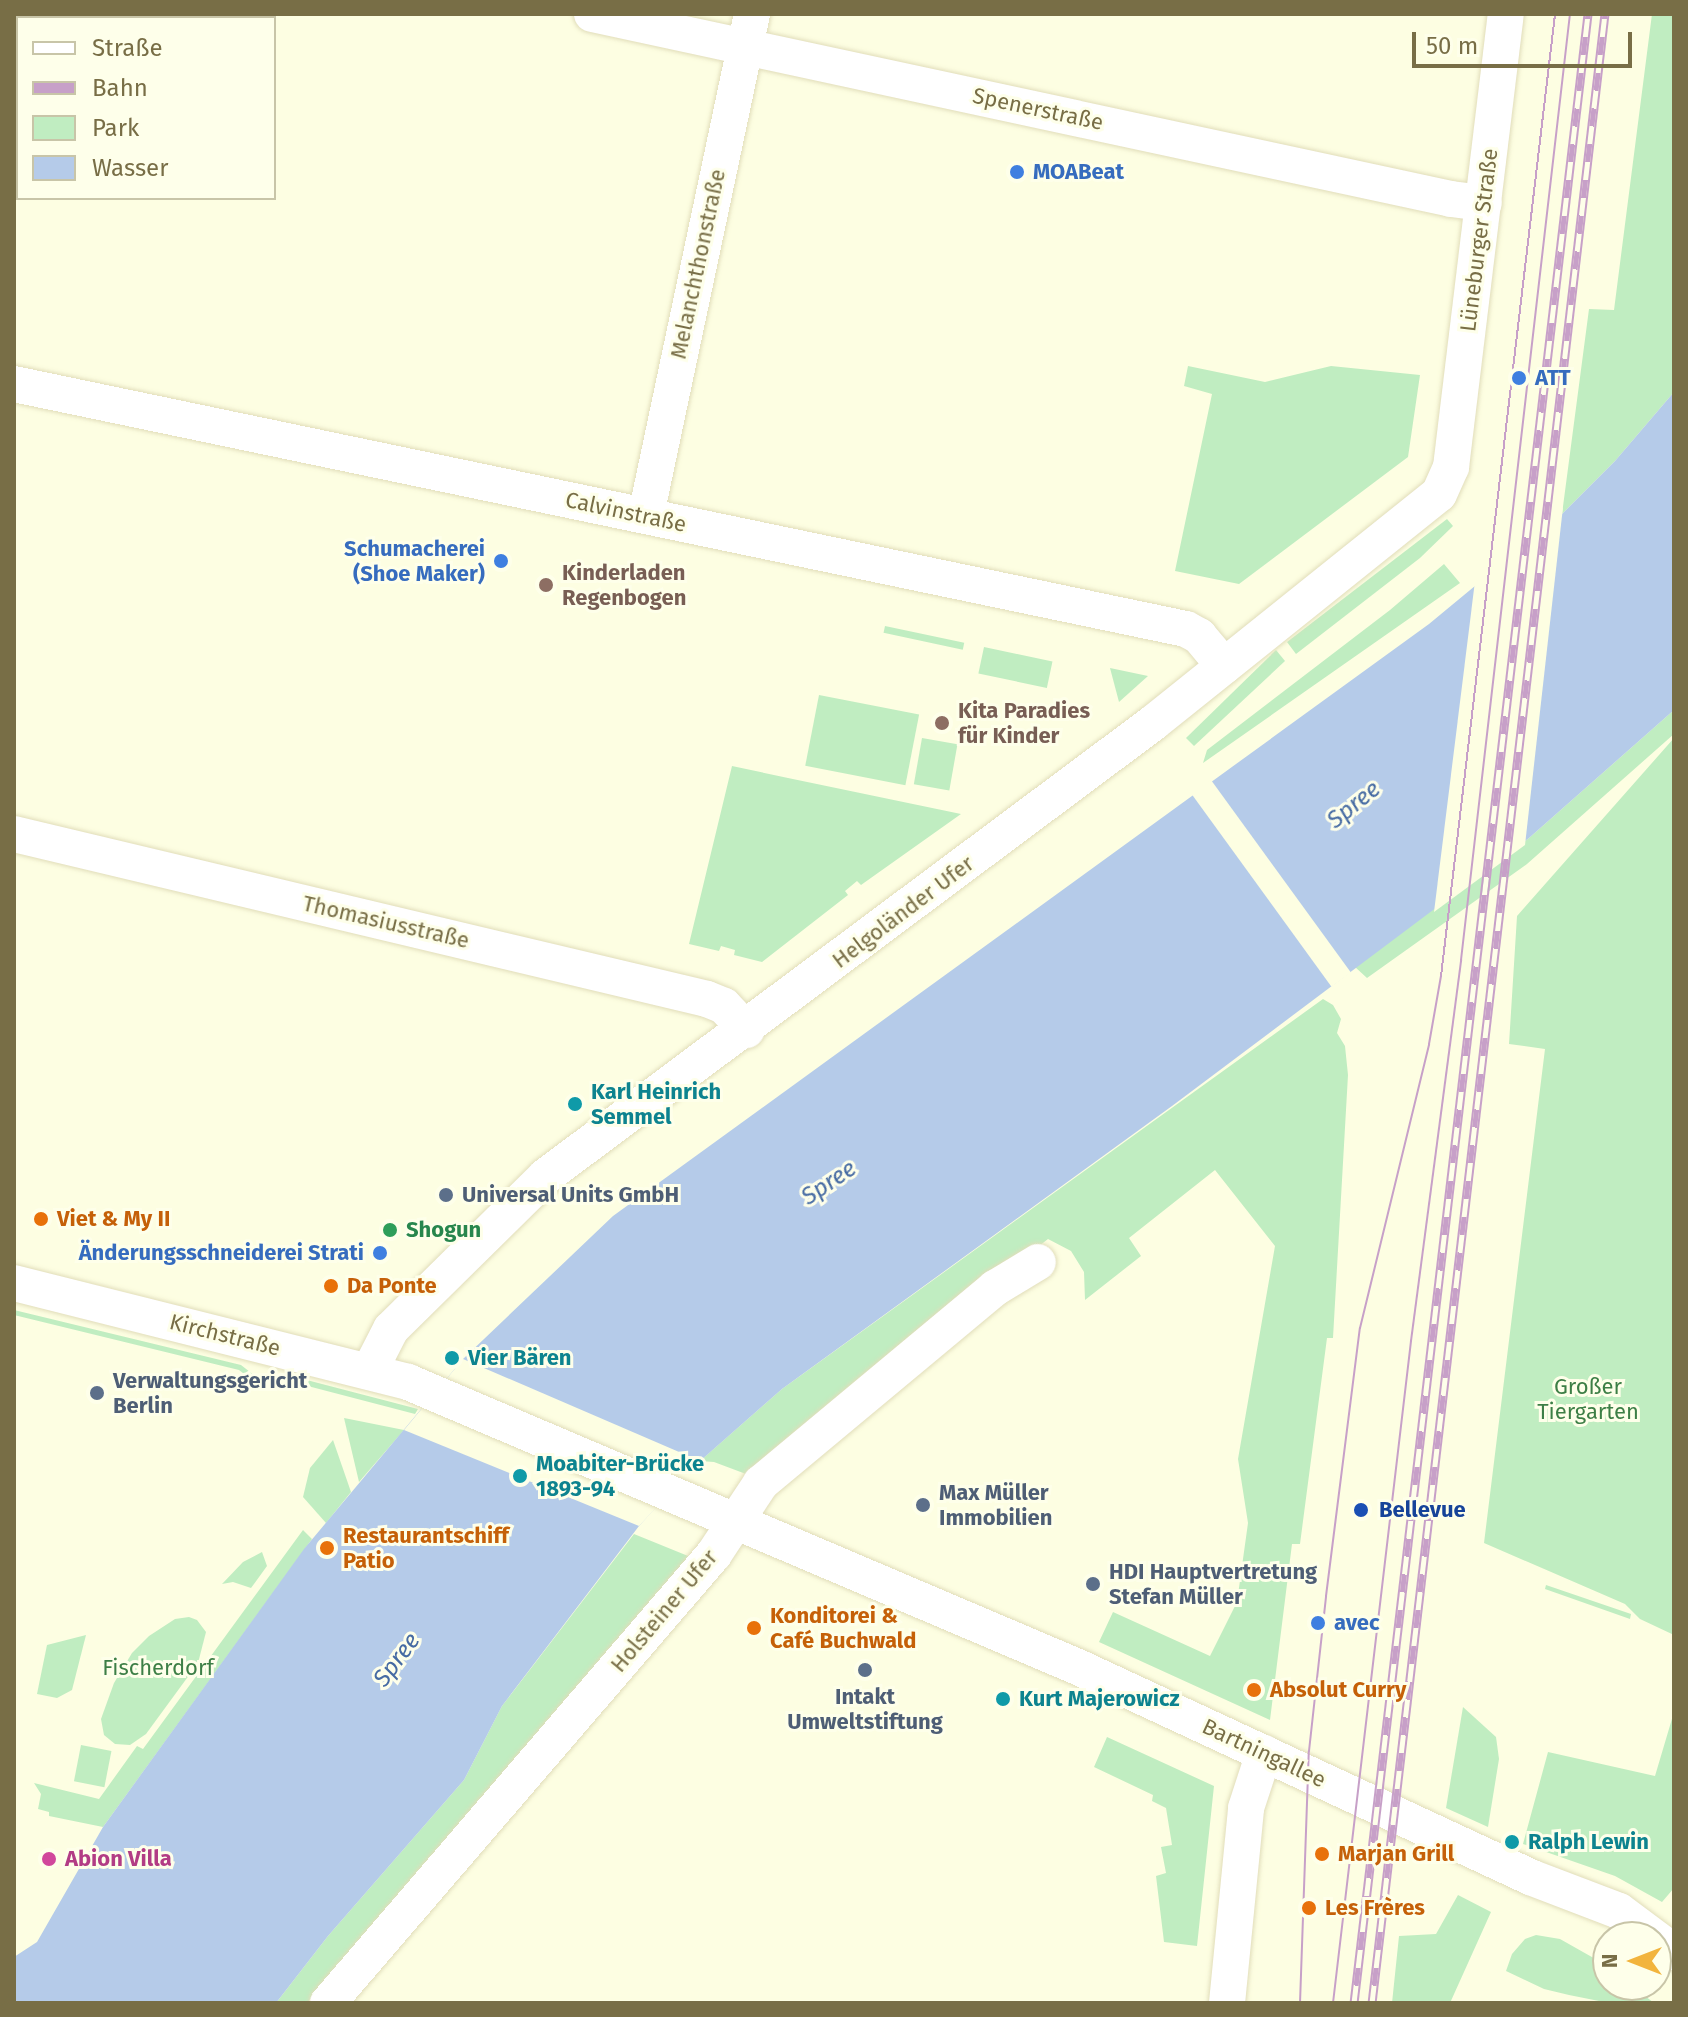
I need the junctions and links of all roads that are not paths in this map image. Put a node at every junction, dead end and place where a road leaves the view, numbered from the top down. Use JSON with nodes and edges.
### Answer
{"nodes":[{"id":1,"x":592,"y":14,"type":"edge"},
{"id":2,"x":1506,"y":14,"type":"edge"},
{"id":3,"x":749,"y":30,"type":"edge"},
{"id":4,"x":1484,"y":203,"type":"junction"},
{"id":5,"x":14,"y":384,"type":"edge"},
{"id":6,"x":1451,"y":467,"type":"joint"},
{"id":7,"x":646,"y":515,"type":"junction"},
{"id":8,"x":1224,"y":666,"type":"junction"},
{"id":9,"x":14,"y":834,"type":"edge"},
{"id":10,"x":746,"y":1030,"type":"junction"},
{"id":11,"x":1038,"y":1262,"type":"dead end"},
{"id":12,"x":14,"y":1283,"type":"edge"},
{"id":13,"x":370,"y":1370,"type":"junction"},
{"id":14,"x":669,"y":1493,"type":"joint"},
{"id":15,"x":735,"y":1520,"type":"junction"},
{"id":16,"x":1264,"y":1753,"type":"junction"},
{"id":17,"x":1674,"y":1952,"type":"edge"},
{"id":18,"x":328,"y":2003,"type":"edge"},
{"id":19,"x":1227,"y":2003,"type":"edge"}],
"edges":[{"from":1,"to":3,"type":"street","name":"Spenerstraße"},
{"from":2,"to":4,"type":"street","name":"Lüneburger Straße"},
{"from":3,"to":4,"type":"street","name":"Spenerstraße"},
{"from":3,"to":7,"type":"street","name":"Melanchthonstraße"},
{"from":4,"to":6,"type":"street","name":"Lüneburger Straße"},
{"from":5,"to":7,"type":"street","name":"Calvinstraße"},
{"from":6,"to":8,"type":"street","name":"Helgoländer Ufer"},
{"from":7,"to":8,"type":"street","name":"Calvinstraße"},
{"from":8,"to":10,"type":"street","name":"Helgoländer Ufer"},
{"from":9,"to":10,"type":"street","name":"Thomasiusstraße"},
{"from":10,"to":13,"type":"street","name":"Helgoländer Ufer"},
{"from":11,"to":15,"type":"street","name":"Holsteiner Ufer"},
{"from":12,"to":13,"type":"street","name":"Kirchstraße"},
{"from":13,"to":14,"type":"street","name":"Kirchstraße"},
{"from":14,"to":15,"type":"street","name":"Bartningallee"},
{"from":15,"to":16,"type":"street","name":"Bartningallee"},
{"from":15,"to":18,"type":"street","name":"Holsteiner Ufer"},
{"from":16,"to":17,"type":"street","name":"Bartningallee"},
{"from":16,"to":19,"type":"street"}]}
